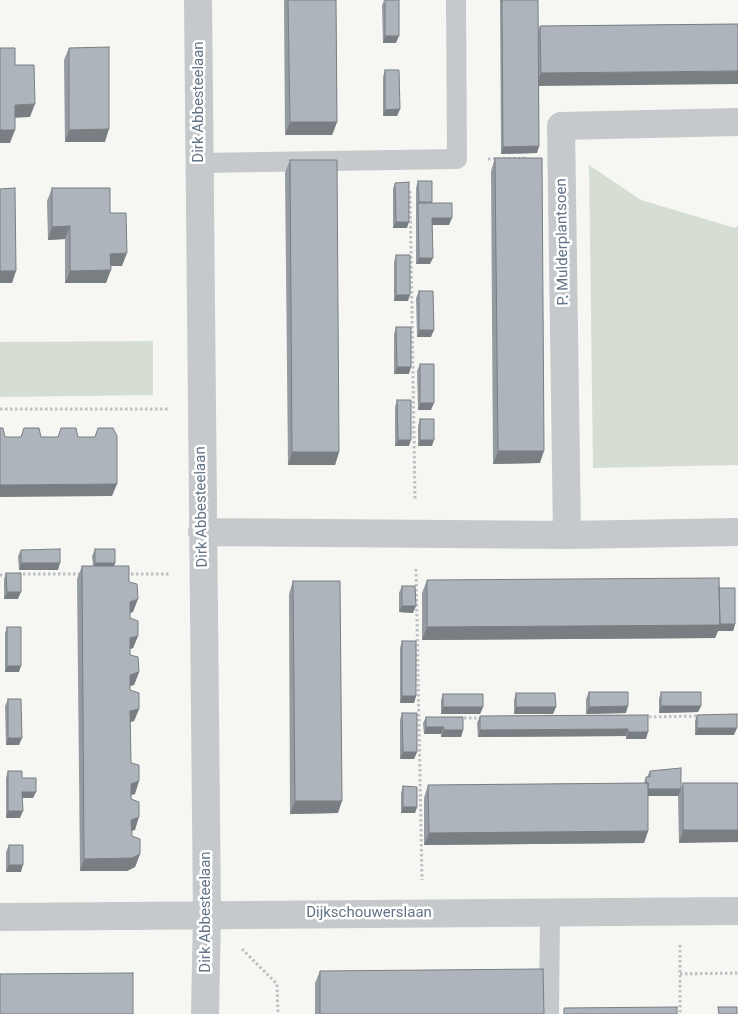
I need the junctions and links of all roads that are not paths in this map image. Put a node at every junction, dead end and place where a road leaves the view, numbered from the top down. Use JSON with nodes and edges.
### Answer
{"nodes":[{"id":1,"x":198,"y":0,"type":"edge"},
{"id":2,"x":456,"y":0,"type":"edge"},
{"id":3,"x":738,"y":122,"type":"edge"},
{"id":4,"x":199,"y":163,"type":"junction"},
{"id":5,"x":202,"y":532,"type":"junction"},
{"id":6,"x":738,"y":532,"type":"edge"},
{"id":7,"x":567,"y":535,"type":"junction"},
{"id":8,"x":738,"y":544,"type":"edge"},
{"id":9,"x":738,"y":911,"type":"edge"},
{"id":10,"x":550,"y":912,"type":"junction"},
{"id":11,"x":207,"y":915,"type":"junction"},
{"id":12,"x":0,"y":917,"type":"edge"},
{"id":13,"x":205,"y":1014,"type":"edge"},
{"id":14,"x":550,"y":1014,"type":"edge"}],
"edges":[{"from":1,"to":4,"type":"street","name":"Dirk Abbesteelaan"},
{"from":2,"to":4,"type":"lane"},
{"from":3,"to":7,"type":"street","name":"P. Mulderplantsoen"},
{"from":4,"to":5,"type":"street","name":"Dirk Abbesteelaan"},
{"from":5,"to":7,"type":"street"},
{"from":5,"to":11,"type":"street","name":"Dirk Abbesteelaan"},
{"from":6,"to":7,"type":"street"},
{"from":6,"to":8,"type":"lane"},
{"from":9,"to":10,"type":"street","name":"Dijkschouwerslaan"},
{"from":10,"to":11,"type":"street","name":"Dijkschouwerslaan"},
{"from":10,"to":14,"type":"lane"},
{"from":11,"to":12,"type":"street","name":"Dijkschouwerslaan"},
{"from":11,"to":13,"type":"street","name":"Dirk Abbesteelaan"}]}
